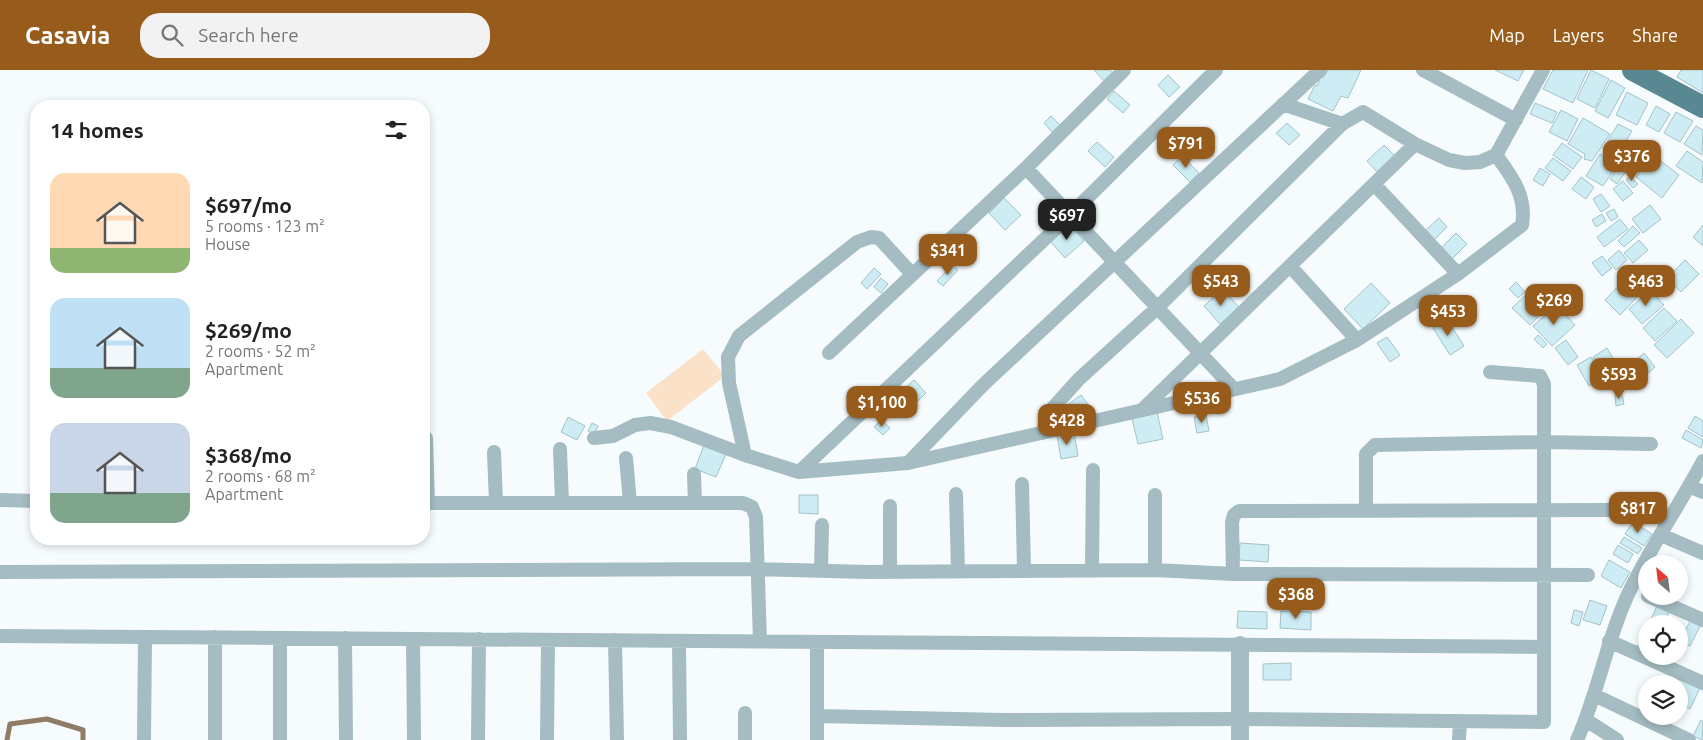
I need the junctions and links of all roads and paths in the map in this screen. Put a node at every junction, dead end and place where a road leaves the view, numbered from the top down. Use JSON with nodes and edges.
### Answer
{"nodes":[{"id":1,"x":1124,"y":70,"type":"edge"},
{"id":2,"x":1216,"y":70,"type":"edge"},
{"id":3,"x":1320,"y":70,"type":"edge"},
{"id":4,"x":1423,"y":70,"type":"edge"},
{"id":5,"x":1543,"y":70,"type":"edge"},
{"id":6,"x":1633,"y":70,"type":"edge"},
{"id":7,"x":1283,"y":104,"type":"junction"},
{"id":8,"x":1703,"y":107,"type":"edge"},
{"id":9,"x":1516,"y":120,"type":"junction"},
{"id":10,"x":1342,"y":124,"type":"junction"},
{"id":11,"x":1415,"y":144,"type":"junction"},
{"id":12,"x":1496,"y":155,"type":"junction"},
{"id":13,"x":1026,"y":168,"type":"junction"},
{"id":14,"x":1374,"y":184,"type":"junction"},
{"id":15,"x":1070,"y":215,"type":"junction"},
{"id":16,"x":1115,"y":262,"type":"junction"},
{"id":17,"x":1290,"y":266,"type":"junction"},
{"id":18,"x":912,"y":274,"type":"junction"},
{"id":19,"x":1458,"y":274,"type":"junction"},
{"id":20,"x":1157,"y":308,"type":"junction"},
{"id":21,"x":1357,"y":340,"type":"junction"},
{"id":22,"x":829,"y":353,"type":"dead end"},
{"id":23,"x":1200,"y":353,"type":"junction"},
{"id":24,"x":1490,"y":372,"type":"dead end"},
{"id":25,"x":1233,"y":388,"type":"junction"},
{"id":26,"x":1142,"y":410,"type":"junction"},
{"id":27,"x":1042,"y":433,"type":"junction"},
{"id":28,"x":594,"y":438,"type":"dead end"},
{"id":29,"x":1545,"y":442,"type":"junction"},
{"id":30,"x":1651,"y":444,"type":"dead end"},
{"id":31,"x":560,"y":450,"type":"dead end"},
{"id":32,"x":494,"y":452,"type":"dead end"},
{"id":33,"x":745,"y":455,"type":"junction"},
{"id":34,"x":626,"y":458,"type":"dead end"},
{"id":35,"x":1703,"y":461,"type":"edge"},
{"id":36,"x":908,"y":463,"type":"junction"},
{"id":37,"x":1094,"y":470,"type":"dead end"},
{"id":38,"x":799,"y":472,"type":"junction"},
{"id":39,"x":694,"y":474,"type":"dead end"},
{"id":40,"x":1022,"y":484,"type":"dead end"},
{"id":41,"x":1690,"y":486,"type":"junction"},
{"id":42,"x":1703,"y":492,"type":"edge"},
{"id":43,"x":956,"y":494,"type":"dead end"},
{"id":44,"x":1155,"y":495,"type":"dead end"},
{"id":45,"x":0,"y":500,"type":"edge"},
{"id":46,"x":30,"y":501,"type":"edge"},
{"id":47,"x":430,"y":503,"type":"edge"},
{"id":48,"x":496,"y":503,"type":"junction"},
{"id":49,"x":562,"y":503,"type":"junction"},
{"id":50,"x":630,"y":503,"type":"junction"},
{"id":51,"x":695,"y":503,"type":"junction"},
{"id":52,"x":890,"y":506,"type":"dead end"},
{"id":53,"x":1545,"y":510,"type":"junction"},
{"id":54,"x":1614,"y":510,"type":"dead end"},
{"id":55,"x":1366,"y":511,"type":"junction"},
{"id":56,"x":822,"y":525,"type":"dead end"},
{"id":57,"x":1661,"y":535,"type":"junction"},
{"id":58,"x":1703,"y":553,"type":"edge"},
{"id":59,"x":757,"y":569,"type":"junction"},
{"id":60,"x":1024,"y":570,"type":"junction"},
{"id":61,"x":1092,"y":570,"type":"junction"},
{"id":62,"x":1155,"y":570,"type":"junction"},
{"id":63,"x":821,"y":571,"type":"junction"},
{"id":64,"x":958,"y":571,"type":"junction"},
{"id":65,"x":0,"y":572,"type":"edge"},
{"id":66,"x":890,"y":572,"type":"junction"},
{"id":67,"x":1233,"y":574,"type":"junction"},
{"id":68,"x":1545,"y":575,"type":"junction"},
{"id":69,"x":1588,"y":575,"type":"dead end"},
{"id":70,"x":1631,"y":589,"type":"junction"},
{"id":71,"x":1638,"y":592,"type":"edge"},
{"id":72,"x":1668,"y":605,"type":"edge"},
{"id":73,"x":1703,"y":620,"type":"edge"},
{"id":74,"x":0,"y":636,"type":"edge"},
{"id":75,"x":146,"y":637,"type":"junction"},
{"id":76,"x":216,"y":637,"type":"junction"},
{"id":77,"x":280,"y":638,"type":"junction"},
{"id":78,"x":345,"y":638,"type":"junction"},
{"id":79,"x":413,"y":639,"type":"junction"},
{"id":80,"x":479,"y":639,"type":"junction"},
{"id":81,"x":548,"y":640,"type":"junction"},
{"id":82,"x":616,"y":640,"type":"junction"},
{"id":83,"x":679,"y":640,"type":"junction"},
{"id":84,"x":760,"y":641,"type":"junction"},
{"id":85,"x":1609,"y":641,"type":"junction"},
{"id":86,"x":817,"y":642,"type":"junction"},
{"id":87,"x":1240,"y":645,"type":"junction"},
{"id":88,"x":1544,"y":647,"type":"junction"},
{"id":89,"x":1703,"y":683,"type":"edge"},
{"id":90,"x":1594,"y":695,"type":"junction"},
{"id":91,"x":745,"y":713,"type":"dead end"},
{"id":92,"x":817,"y":716,"type":"junction"},
{"id":93,"x":1240,"y":719,"type":"junction"},
{"id":94,"x":1586,"y":720,"type":"junction"},
{"id":95,"x":1460,"y":721,"type":"junction"},
{"id":96,"x":144,"y":740,"type":"edge"},
{"id":97,"x":215,"y":740,"type":"edge"},
{"id":98,"x":280,"y":740,"type":"edge"},
{"id":99,"x":346,"y":740,"type":"edge"},
{"id":100,"x":414,"y":740,"type":"edge"},
{"id":101,"x":478,"y":740,"type":"edge"},
{"id":102,"x":547,"y":740,"type":"edge"},
{"id":103,"x":617,"y":740,"type":"edge"},
{"id":104,"x":680,"y":740,"type":"edge"},
{"id":105,"x":745,"y":740,"type":"edge"},
{"id":106,"x":816,"y":740,"type":"edge"},
{"id":107,"x":1240,"y":740,"type":"edge"},
{"id":108,"x":1459,"y":740,"type":"edge"},
{"id":109,"x":1576,"y":740,"type":"edge"},
{"id":110,"x":1617,"y":740,"type":"edge"},
{"id":111,"x":1689,"y":740,"type":"edge"}],
"edges":[{"from":1,"to":13,"type":"street"},
{"from":2,"to":15,"type":"street"},
{"from":3,"to":7,"type":"street"},
{"from":4,"to":9,"type":"street"},
{"from":5,"to":9,"type":"street"},
{"from":6,"to":8,"type":"main road"},
{"from":7,"to":10,"type":"street"},
{"from":7,"to":16,"type":"street"},
{"from":9,"to":12,"type":"street"},
{"from":10,"to":11,"type":"street"},
{"from":10,"to":20,"type":"street"},
{"from":11,"to":12,"type":"street"},
{"from":11,"to":14,"type":"street"},
{"from":12,"to":19,"type":"street"},
{"from":13,"to":15,"type":"street"},
{"from":13,"to":18,"type":"street"},
{"from":14,"to":17,"type":"street"},
{"from":14,"to":19,"type":"street"},
{"from":15,"to":16,"type":"street"},
{"from":15,"to":38,"type":"street"},
{"from":16,"to":20,"type":"street"},
{"from":16,"to":36,"type":"street"},
{"from":17,"to":21,"type":"street"},
{"from":17,"to":23,"type":"street"},
{"from":18,"to":22,"type":"street"},
{"from":18,"to":33,"type":"street"},
{"from":19,"to":21,"type":"street"},
{"from":20,"to":23,"type":"street"},
{"from":20,"to":27,"type":"street"},
{"from":21,"to":25,"type":"street"},
{"from":23,"to":25,"type":"street"},
{"from":23,"to":26,"type":"street"},
{"from":24,"to":29,"type":"street"},
{"from":25,"to":26,"type":"street"},
{"from":26,"to":27,"type":"street"},
{"from":27,"to":36,"type":"street"},
{"from":28,"to":33,"type":"street"},
{"from":29,"to":30,"type":"street"},
{"from":29,"to":53,"type":"street"},
{"from":29,"to":55,"type":"street"},
{"from":31,"to":49,"type":"street"},
{"from":32,"to":48,"type":"street"},
{"from":33,"to":38,"type":"street"},
{"from":34,"to":50,"type":"street"},
{"from":35,"to":41,"type":"street"},
{"from":36,"to":38,"type":"street"},
{"from":37,"to":61,"type":"street"},
{"from":39,"to":51,"type":"street"},
{"from":40,"to":60,"type":"street"},
{"from":41,"to":42,"type":"street"},
{"from":41,"to":57,"type":"street"},
{"from":43,"to":64,"type":"street"},
{"from":44,"to":62,"type":"street"},
{"from":45,"to":46,"type":"street"},
{"from":47,"to":48,"type":"street"},
{"from":48,"to":49,"type":"street"},
{"from":49,"to":50,"type":"street"},
{"from":50,"to":51,"type":"street"},
{"from":51,"to":59,"type":"street"},
{"from":52,"to":66,"type":"street"},
{"from":53,"to":54,"type":"street"},
{"from":53,"to":55,"type":"street"},
{"from":53,"to":68,"type":"street"},
{"from":55,"to":67,"type":"street"},
{"from":56,"to":63,"type":"street"},
{"from":57,"to":58,"type":"street"},
{"from":57,"to":70,"type":"street"},
{"from":59,"to":63,"type":"street"},
{"from":59,"to":65,"type":"street"},
{"from":59,"to":84,"type":"street"},
{"from":60,"to":61,"type":"street"},
{"from":60,"to":64,"type":"street"},
{"from":61,"to":62,"type":"street"},
{"from":62,"to":67,"type":"street"},
{"from":63,"to":66,"type":"street"},
{"from":64,"to":66,"type":"street"},
{"from":67,"to":68,"type":"street"},
{"from":68,"to":69,"type":"street"},
{"from":68,"to":88,"type":"street"},
{"from":70,"to":71,"type":"street"},
{"from":70,"to":85,"type":"street"},
{"from":72,"to":73,"type":"street"},
{"from":74,"to":75,"type":"street"},
{"from":75,"to":76,"type":"street"},
{"from":75,"to":96,"type":"street"},
{"from":76,"to":77,"type":"street"},
{"from":76,"to":97,"type":"street"},
{"from":77,"to":78,"type":"street"},
{"from":77,"to":98,"type":"street"},
{"from":78,"to":79,"type":"street"},
{"from":78,"to":99,"type":"street"},
{"from":79,"to":80,"type":"street"},
{"from":79,"to":100,"type":"street"},
{"from":80,"to":81,"type":"street"},
{"from":80,"to":101,"type":"street"},
{"from":81,"to":82,"type":"street"},
{"from":81,"to":102,"type":"street"},
{"from":82,"to":83,"type":"street"},
{"from":82,"to":103,"type":"street"},
{"from":83,"to":84,"type":"street"},
{"from":83,"to":104,"type":"street"},
{"from":84,"to":86,"type":"street"},
{"from":85,"to":89,"type":"street"},
{"from":85,"to":90,"type":"street"},
{"from":86,"to":87,"type":"street"},
{"from":86,"to":92,"type":"street"},
{"from":87,"to":88,"type":"street"},
{"from":87,"to":93,"type":"street"},
{"from":88,"to":95,"type":"street"},
{"from":90,"to":94,"type":"street"},
{"from":90,"to":111,"type":"street"},
{"from":91,"to":105,"type":"street"},
{"from":92,"to":93,"type":"street"},
{"from":92,"to":106,"type":"street"},
{"from":93,"to":95,"type":"street"},
{"from":93,"to":107,"type":"street"},
{"from":94,"to":109,"type":"street"},
{"from":94,"to":110,"type":"street"},
{"from":95,"to":108,"type":"street"}]}
